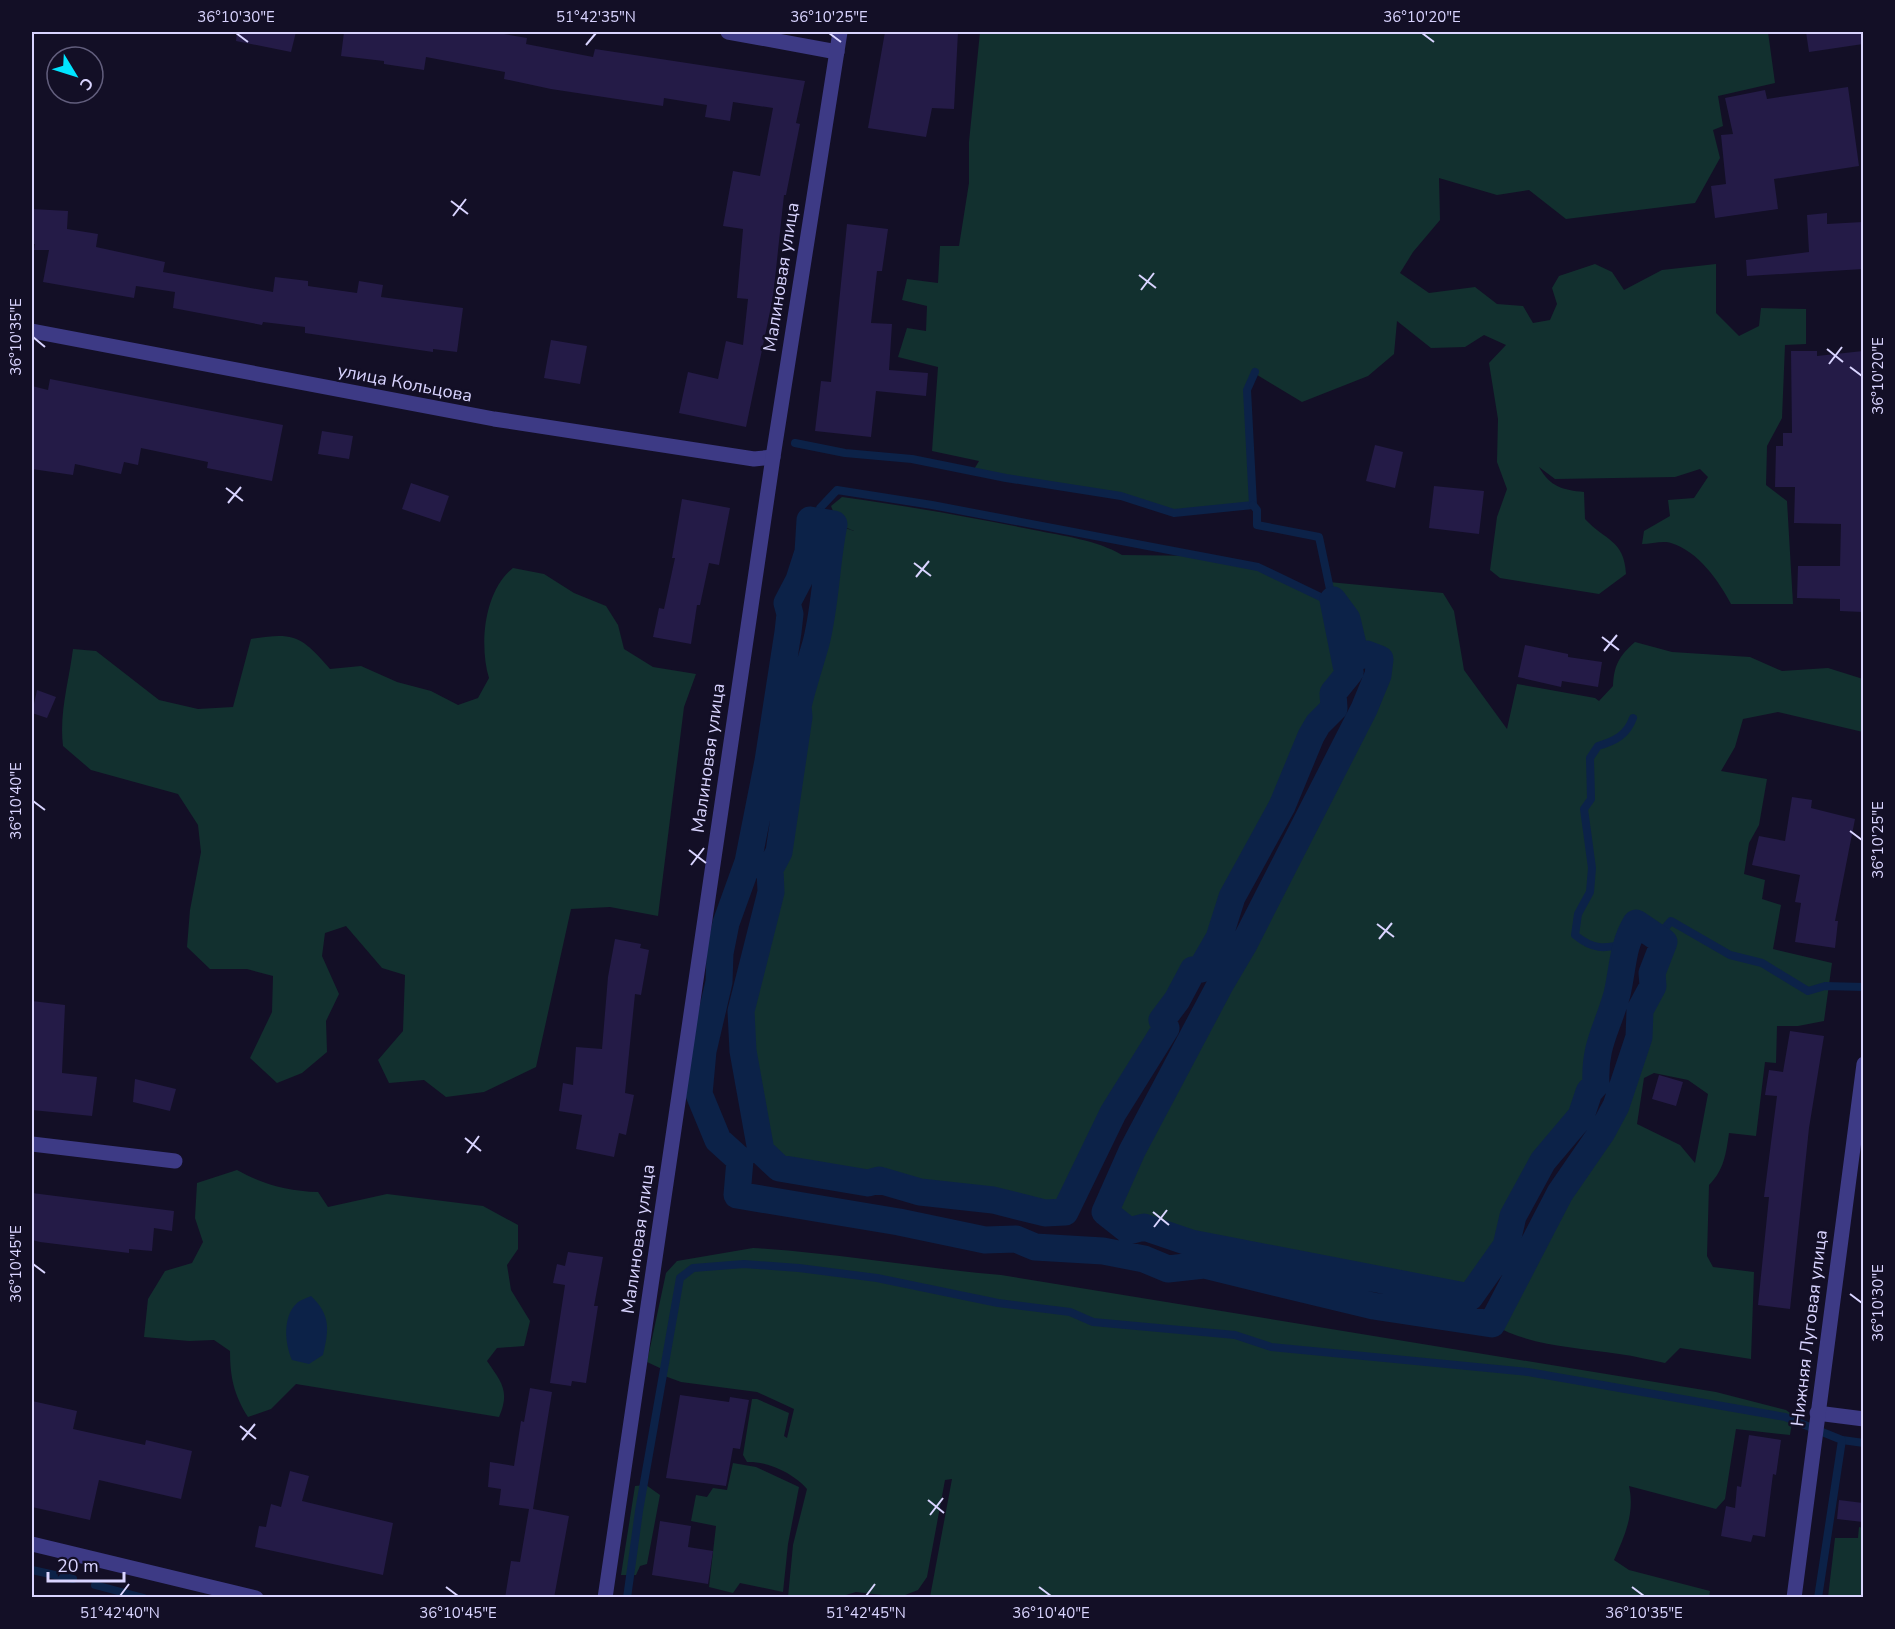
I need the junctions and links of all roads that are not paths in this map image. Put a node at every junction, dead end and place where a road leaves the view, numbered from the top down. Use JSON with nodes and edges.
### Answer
{"nodes":[{"id":1,"x":728,"y":32,"type":"edge"},
{"id":2,"x":840,"y":32,"type":"edge"},
{"id":3,"x":837,"y":52,"type":"junction"},
{"id":4,"x":32,"y":331,"type":"edge"},
{"id":5,"x":772,"y":457,"type":"junction"},
{"id":6,"x":1863,"y":1064,"type":"edge"},
{"id":7,"x":32,"y":1144,"type":"edge"},
{"id":8,"x":175,"y":1161,"type":"dead end"},
{"id":9,"x":1817,"y":1413,"type":"junction"},
{"id":10,"x":1863,"y":1419,"type":"edge"},
{"id":11,"x":32,"y":1544,"type":"edge"},
{"id":12,"x":256,"y":1598,"type":"edge"},
{"id":13,"x":605,"y":1598,"type":"edge"},
{"id":14,"x":1794,"y":1598,"type":"edge"}],
"edges":[{"from":1,"to":3,"type":"street"},
{"from":2,"to":3,"type":"street","name":"Малиновая улица"},
{"from":3,"to":5,"type":"street","name":"Малиновая улица"},
{"from":4,"to":5,"type":"street","name":"улица Кольцова"},
{"from":5,"to":13,"type":"street","name":"Малиновая улица"},
{"from":6,"to":9,"type":"street","name":"Нижняя Луговая улица"},
{"from":7,"to":8,"type":"street"},
{"from":9,"to":10,"type":"street"},
{"from":9,"to":14,"type":"street","name":"Нижняя Луговая улица"},
{"from":11,"to":12,"type":"street"}]}
